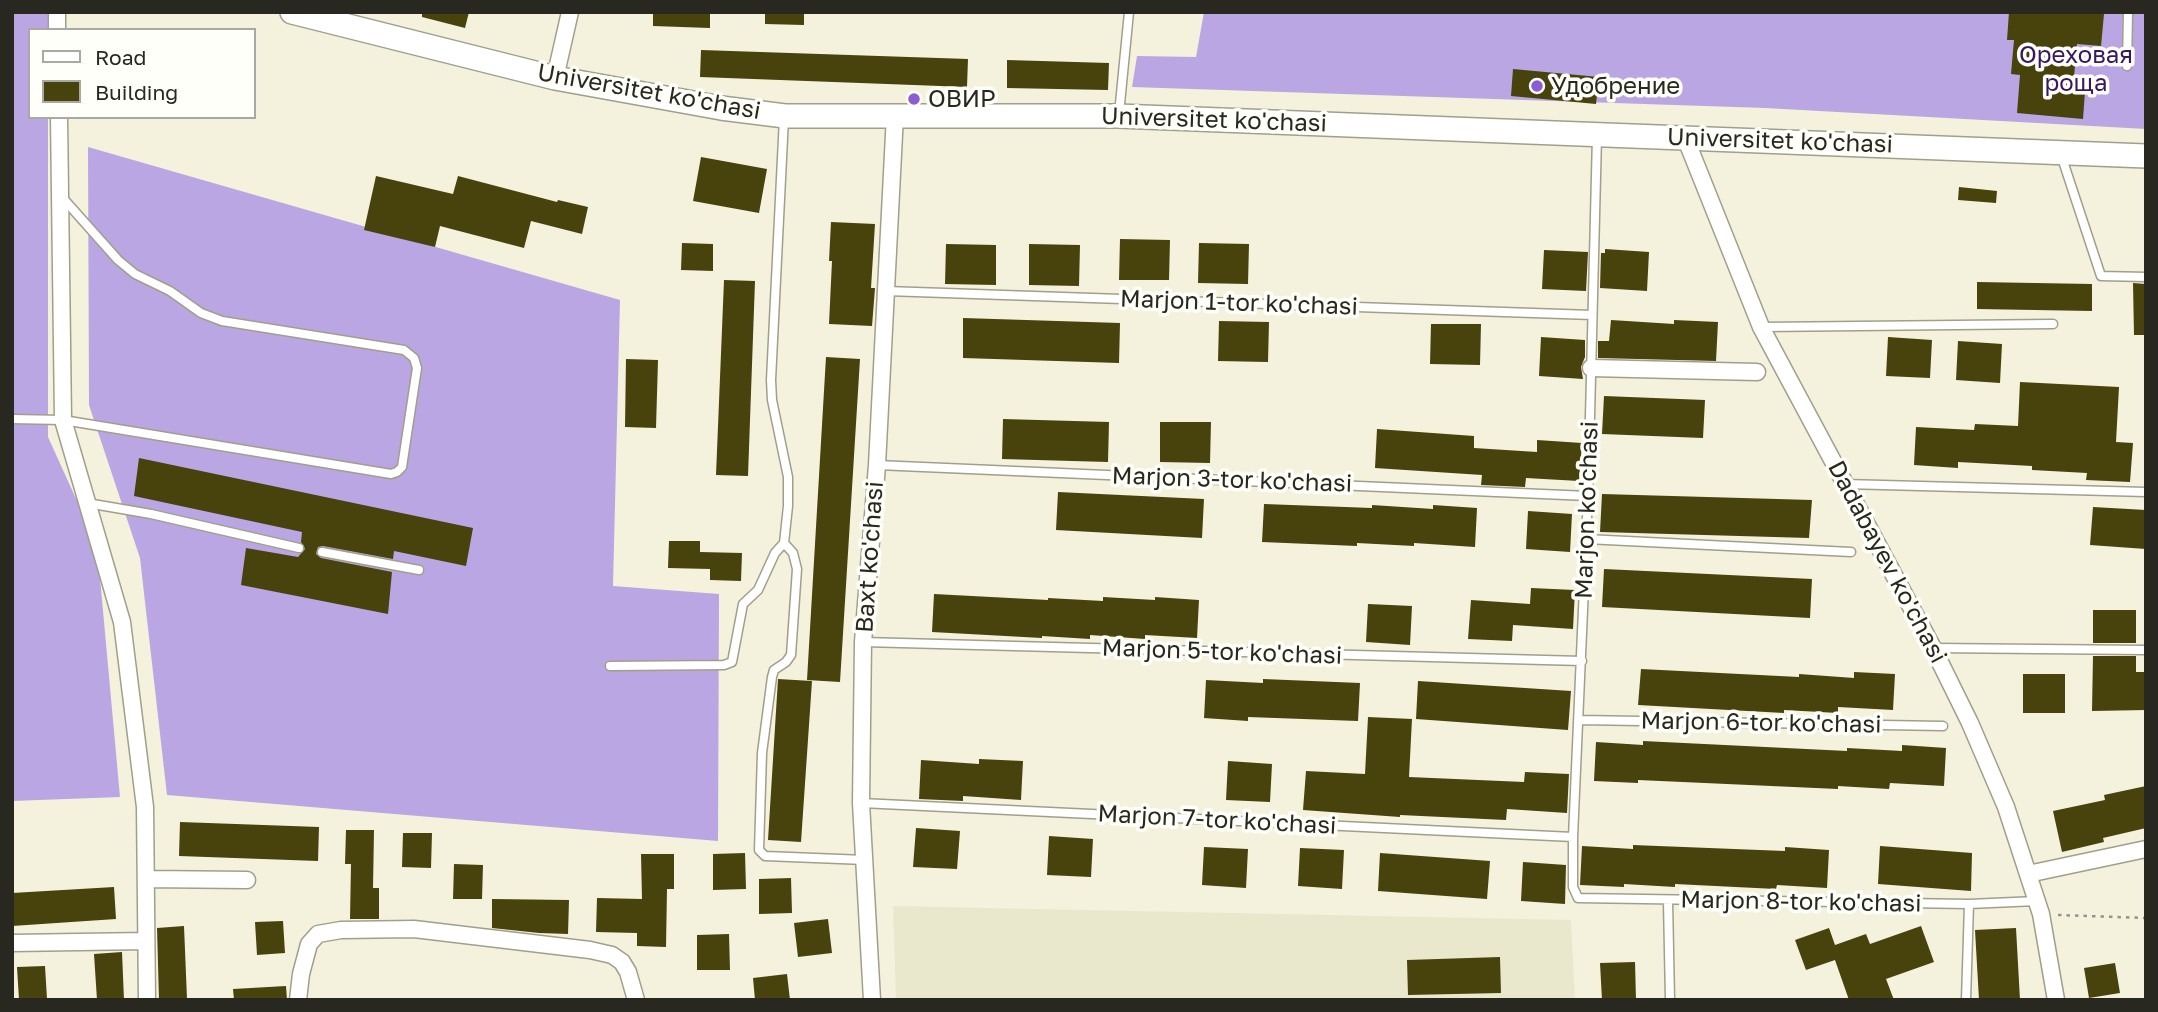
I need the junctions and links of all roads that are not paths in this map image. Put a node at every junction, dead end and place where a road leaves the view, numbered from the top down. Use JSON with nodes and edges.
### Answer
{"nodes":[{"id":1,"x":292,"y":12,"type":"edge"},
{"id":2,"x":570,"y":12,"type":"edge"},
{"id":3,"x":1129,"y":12,"type":"edge"},
{"id":4,"x":2128,"y":12,"type":"edge"},
{"id":5,"x":2127,"y":66,"type":"dead end"},
{"id":6,"x":555,"y":78,"type":"junction"},
{"id":7,"x":895,"y":115,"type":"junction"},
{"id":8,"x":785,"y":116,"type":"junction"},
{"id":9,"x":1118,"y":116,"type":"junction"},
{"id":10,"x":59,"y":119,"type":"edge"},
{"id":11,"x":1597,"y":133,"type":"junction"},
{"id":12,"x":1685,"y":137,"type":"junction"},
{"id":13,"x":2060,"y":152,"type":"junction"},
{"id":14,"x":2146,"y":156,"type":"edge"},
{"id":15,"x":61,"y":195,"type":"junction"},
{"id":16,"x":2146,"y":277,"type":"edge"},
{"id":17,"x":886,"y":291,"type":"junction"},
{"id":18,"x":1592,"y":315,"type":"junction"},
{"id":19,"x":2053,"y":324,"type":"dead end"},
{"id":20,"x":1761,"y":327,"type":"junction"},
{"id":21,"x":1591,"y":368,"type":"junction"},
{"id":22,"x":1757,"y":372,"type":"dead end"},
{"id":23,"x":12,"y":419,"type":"edge"},
{"id":24,"x":62,"y":420,"type":"junction"},
{"id":25,"x":877,"y":465,"type":"junction"},
{"id":26,"x":1845,"y":484,"type":"junction"},
{"id":27,"x":2146,"y":492,"type":"edge"},
{"id":28,"x":1588,"y":496,"type":"junction"},
{"id":29,"x":87,"y":503,"type":"junction"},
{"id":30,"x":1586,"y":539,"type":"junction"},
{"id":31,"x":784,"y":543,"type":"junction"},
{"id":32,"x":299,"y":548,"type":"dead end"},
{"id":33,"x":322,"y":552,"type":"dead end"},
{"id":34,"x":1851,"y":552,"type":"dead end"},
{"id":35,"x":419,"y":570,"type":"dead end"},
{"id":36,"x":863,"y":642,"type":"junction"},
{"id":37,"x":1933,"y":648,"type":"junction"},
{"id":38,"x":2146,"y":650,"type":"edge"},
{"id":39,"x":1582,"y":661,"type":"junction"},
{"id":40,"x":610,"y":666,"type":"dead end"},
{"id":41,"x":1580,"y":720,"type":"junction"},
{"id":42,"x":1943,"y":726,"type":"dead end"},
{"id":43,"x":861,"y":803,"type":"junction"},
{"id":44,"x":1573,"y":837,"type":"junction"},
{"id":45,"x":2146,"y":849,"type":"edge"},
{"id":46,"x":865,"y":860,"type":"junction"},
{"id":47,"x":2028,"y":874,"type":"junction"},
{"id":48,"x":146,"y":879,"type":"junction"},
{"id":49,"x":247,"y":880,"type":"dead end"},
{"id":50,"x":1573,"y":887,"type":"joint"},
{"id":51,"x":1668,"y":901,"type":"junction"},
{"id":52,"x":1969,"y":904,"type":"junction"},
{"id":53,"x":2039,"y":907,"type":"junction"},
{"id":54,"x":146,"y":942,"type":"junction"},
{"id":55,"x":12,"y":943,"type":"edge"},
{"id":56,"x":147,"y":1000,"type":"edge"},
{"id":57,"x":298,"y":1000,"type":"edge"},
{"id":58,"x":636,"y":1000,"type":"edge"},
{"id":59,"x":872,"y":1000,"type":"edge"},
{"id":60,"x":1670,"y":1000,"type":"edge"},
{"id":61,"x":1966,"y":1000,"type":"edge"},
{"id":62,"x":2056,"y":1000,"type":"edge"}],
"edges":[{"from":1,"to":6,"type":"main road","name":"Universitet ko'chasi"},
{"from":2,"to":6,"type":"street"},
{"from":3,"to":9,"type":"lane"},
{"from":4,"to":5,"type":"lane"},
{"from":6,"to":8,"type":"main road","name":"Universitet ko'chasi"},
{"from":7,"to":8,"type":"main road","name":"Universitet ko'chasi"},
{"from":7,"to":9,"type":"main road","name":"Universitet ko'chasi"},
{"from":7,"to":17,"type":"street","name":"Baxt ko'chasi"},
{"from":8,"to":31,"type":"lane"},
{"from":9,"to":11,"type":"main road","name":"Universitet ko'chasi"},
{"from":10,"to":15,"type":"street"},
{"from":11,"to":12,"type":"main road","name":"Universitet ko'chasi"},
{"from":11,"to":18,"type":"lane","name":"Marjon ko'chasi"},
{"from":12,"to":13,"type":"main road","name":"Universitet ko'chasi"},
{"from":12,"to":20,"type":"street","name":"Dadabayev ko'chasi"},
{"from":13,"to":14,"type":"main road","name":"Universitet ko'chasi"},
{"from":13,"to":16,"type":"lane"},
{"from":15,"to":24,"type":"street"},
{"from":15,"to":24,"type":"lane"},
{"from":17,"to":18,"type":"lane","name":"Marjon 1-tor ko'chasi"},
{"from":17,"to":25,"type":"street","name":"Baxt ko'chasi"},
{"from":18,"to":21,"type":"lane","name":"Marjon ko'chasi"},
{"from":19,"to":20,"type":"lane"},
{"from":20,"to":26,"type":"street","name":"Dadabayev ko'chasi"},
{"from":21,"to":22,"type":"street"},
{"from":21,"to":28,"type":"lane","name":"Marjon ko'chasi"},
{"from":23,"to":24,"type":"lane"},
{"from":24,"to":29,"type":"street"},
{"from":25,"to":28,"type":"lane","name":"Marjon 3-tor ko'chasi"},
{"from":25,"to":36,"type":"street","name":"Baxt ko'chasi"},
{"from":26,"to":27,"type":"lane"},
{"from":26,"to":37,"type":"street","name":"Dadabayev ko'chasi"},
{"from":28,"to":30,"type":"lane","name":"Marjon ko'chasi"},
{"from":29,"to":32,"type":"lane"},
{"from":29,"to":48,"type":"street"},
{"from":30,"to":34,"type":"lane"},
{"from":30,"to":39,"type":"lane","name":"Marjon ko'chasi"},
{"from":31,"to":40,"type":"lane"},
{"from":31,"to":46,"type":"lane"},
{"from":33,"to":35,"type":"lane"},
{"from":36,"to":39,"type":"lane","name":"Marjon 5-tor ko'chasi"},
{"from":36,"to":43,"type":"street","name":"Baxt ko'chasi"},
{"from":37,"to":38,"type":"lane"},
{"from":37,"to":47,"type":"street","name":"Dadabayev ko'chasi"},
{"from":39,"to":41,"type":"lane","name":"Marjon ko'chasi"},
{"from":41,"to":42,"type":"lane","name":"Marjon 6-tor ko'chasi"},
{"from":41,"to":44,"type":"lane","name":"Marjon ko'chasi"},
{"from":43,"to":44,"type":"lane","name":"Marjon 7-tor ko'chasi"},
{"from":43,"to":46,"type":"street","name":"Baxt ko'chasi"},
{"from":44,"to":50,"type":"lane","name":"Marjon ko'chasi"},
{"from":45,"to":47,"type":"street"},
{"from":46,"to":59,"type":"street","name":"Baxt ko'chasi"},
{"from":47,"to":53,"type":"street","name":"Dadabayev ko'chasi"},
{"from":48,"to":49,"type":"street"},
{"from":48,"to":54,"type":"street"},
{"from":50,"to":51,"type":"lane","name":"Marjon 8-tor ko'chasi"},
{"from":51,"to":52,"type":"lane","name":"Marjon 8-tor ko'chasi"},
{"from":51,"to":60,"type":"lane"},
{"from":52,"to":53,"type":"lane","name":"Marjon 8-tor ko'chasi"},
{"from":52,"to":61,"type":"lane"},
{"from":53,"to":62,"type":"street","name":"Dadabayev ko'chasi"},
{"from":54,"to":55,"type":"street"},
{"from":54,"to":56,"type":"street"},
{"from":57,"to":58,"type":"street"}]}
